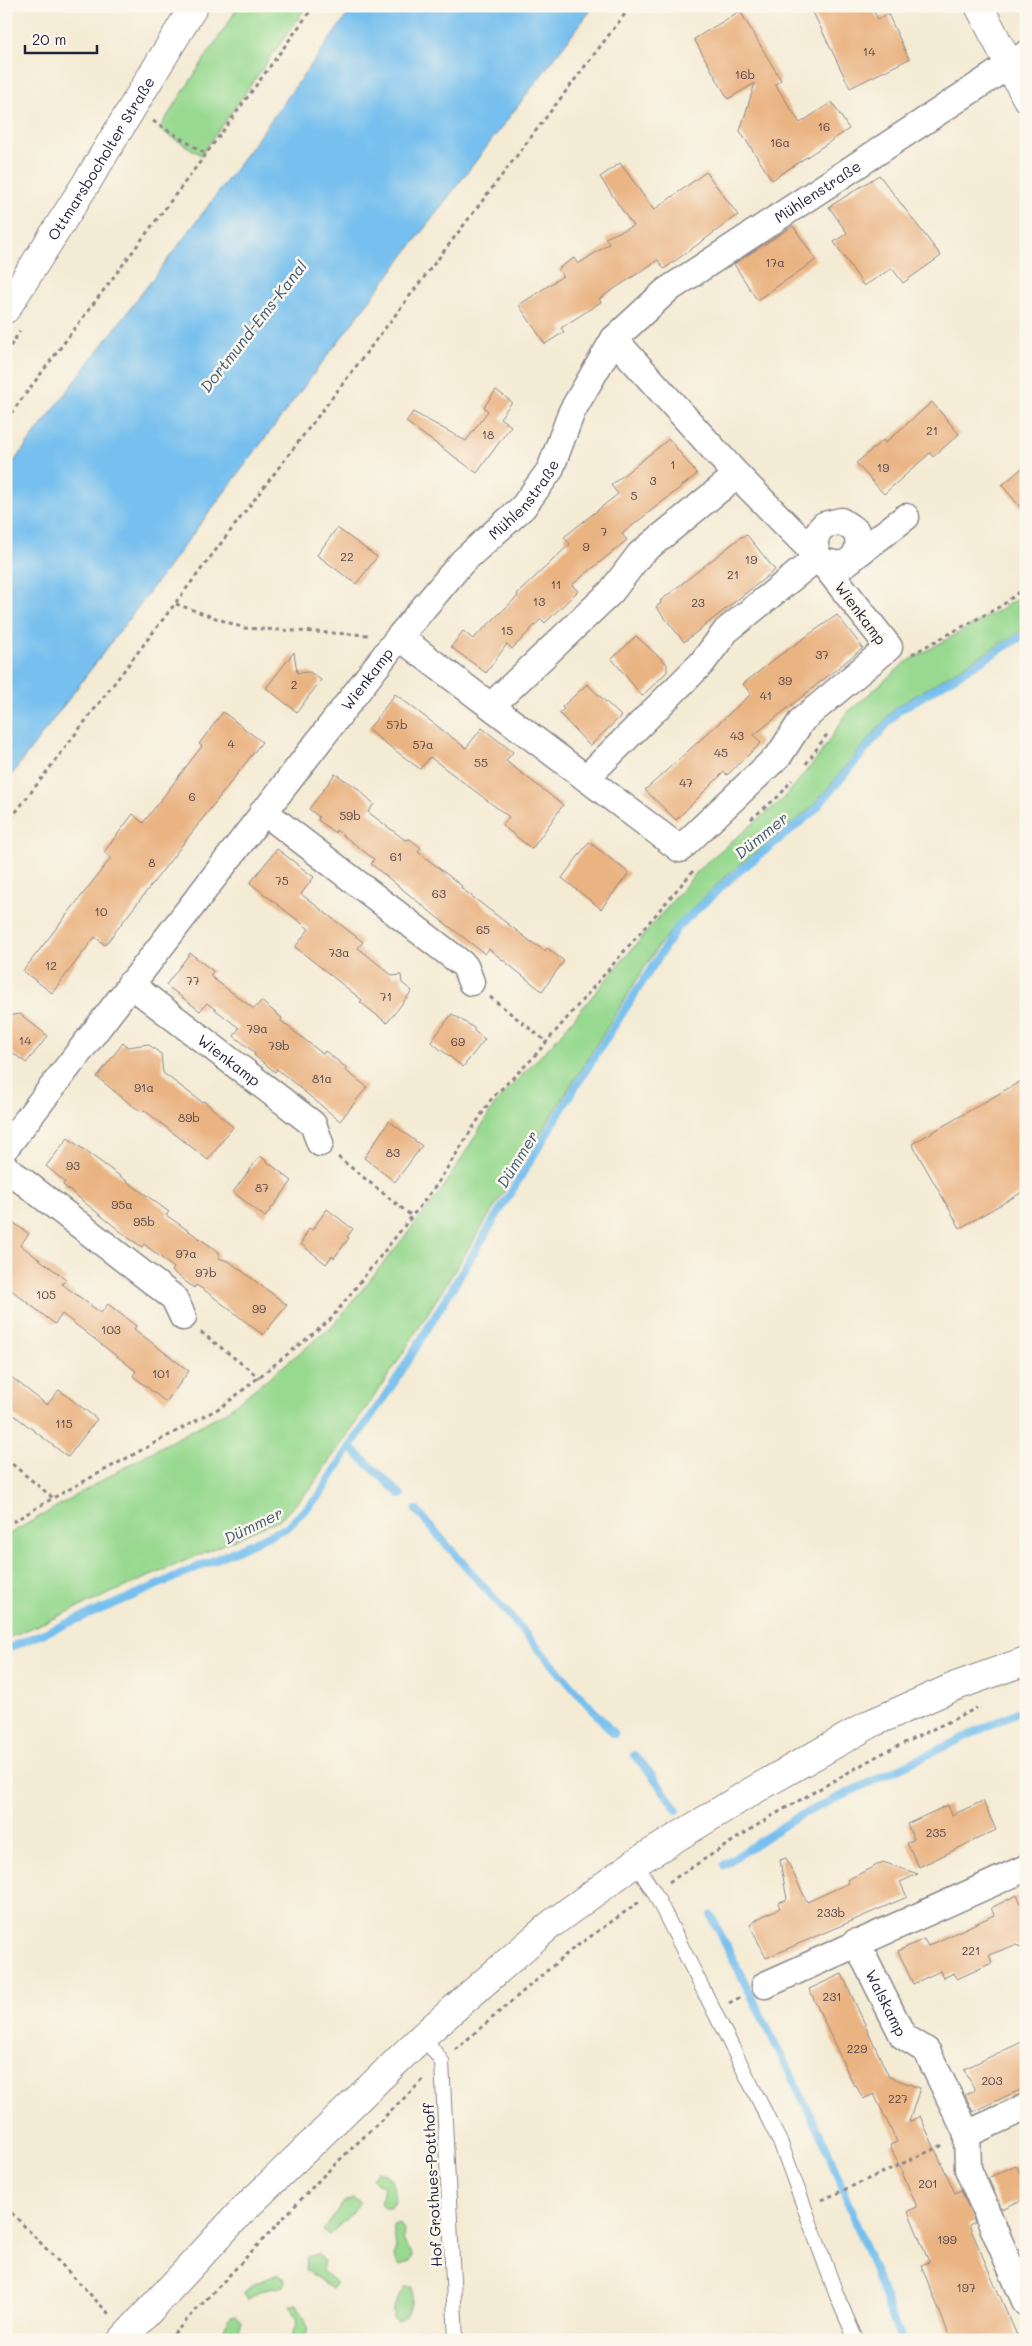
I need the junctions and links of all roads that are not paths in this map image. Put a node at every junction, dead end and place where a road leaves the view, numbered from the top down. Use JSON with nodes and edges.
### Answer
{"nodes":[{"id":1,"x":194,"y":6,"type":"edge"},
{"id":2,"x":979,"y":6,"type":"edge"},
{"id":3,"x":1017,"y":59,"type":"edge"},
{"id":4,"x":1026,"y":96,"type":"edge"},
{"id":5,"x":6,"y":309,"type":"edge"},
{"id":6,"x":614,"y":339,"type":"junction"},
{"id":7,"x":737,"y":475,"type":"junction"},
{"id":8,"x":906,"y":517,"type":"dead end"},
{"id":9,"x":818,"y":556,"type":"junction"},
{"id":10,"x":855,"y":556,"type":"junction"},
{"id":11,"x":399,"y":637,"type":"junction"},
{"id":12,"x":492,"y":706,"type":"junction"},
{"id":13,"x":586,"y":778,"type":"junction"},
{"id":14,"x":263,"y":812,"type":"junction"},
{"id":15,"x":470,"y":982,"type":"road end"},
{"id":16,"x":130,"y":984,"type":"junction"},
{"id":17,"x":320,"y":1143,"type":"road end"},
{"id":18,"x":6,"y":1147,"type":"edge"},
{"id":19,"x":6,"y":1168,"type":"edge"},
{"id":20,"x":183,"y":1317,"type":"road end"},
{"id":21,"x":1026,"y":1661,"type":"edge"},
{"id":22,"x":635,"y":1863,"type":"junction"},
{"id":23,"x":1026,"y":1868,"type":"edge"},
{"id":24,"x":856,"y":1942,"type":"junction"},
{"id":25,"x":765,"y":1985,"type":"dead end"},
{"id":26,"x":423,"y":2036,"type":"junction"},
{"id":27,"x":1026,"y":2107,"type":"edge"},
{"id":28,"x":967,"y":2134,"type":"junction"},
{"id":29,"x":1026,"y":2303,"type":"edge"},
{"id":30,"x":124,"y":2336,"type":"edge"},
{"id":31,"x":456,"y":2340,"type":"edge"},
{"id":32,"x":856,"y":2340,"type":"edge"}],
"edges":[{"from":1,"to":5,"type":"main road","name":"Ottmarsbocholter Straße"},
{"from":2,"to":3,"type":"main road"},
{"from":3,"to":4,"type":"main road"},
{"from":3,"to":6,"type":"street","name":"Mühlenstraße"},
{"from":6,"to":7,"type":"street"},
{"from":6,"to":11,"type":"street","name":"Mühlenstraße"},
{"from":7,"to":9,"type":"street"},
{"from":7,"to":12,"type":"street"},
{"from":8,"to":10,"type":"street"},
{"from":9,"to":10,"type":"street"},
{"from":9,"to":10,"type":"street"},
{"from":9,"to":13,"type":"street"},
{"from":9,"to":13,"type":"street","name":"Wienkamp"},
{"from":11,"to":12,"type":"street","name":"Wienkamp"},
{"from":11,"to":14,"type":"street","name":"Wienkamp"},
{"from":12,"to":13,"type":"street","name":"Wienkamp"},
{"from":14,"to":15,"type":"street"},
{"from":14,"to":16,"type":"street","name":"Wienkamp"},
{"from":16,"to":17,"type":"street","name":"Wienkamp"},
{"from":16,"to":18,"type":"street","name":"Wienkamp"},
{"from":19,"to":20,"type":"street"},
{"from":21,"to":22,"type":"main road"},
{"from":22,"to":26,"type":"main road"},
{"from":22,"to":32,"type":"lane"},
{"from":23,"to":24,"type":"street"},
{"from":24,"to":25,"type":"street"},
{"from":24,"to":28,"type":"street","name":"Walskamp"},
{"from":26,"to":30,"type":"main road"},
{"from":26,"to":31,"type":"lane","name":"Hof Grothues-Potthoff"},
{"from":27,"to":28,"type":"street"},
{"from":28,"to":29,"type":"street","name":"Walskamp"}]}
